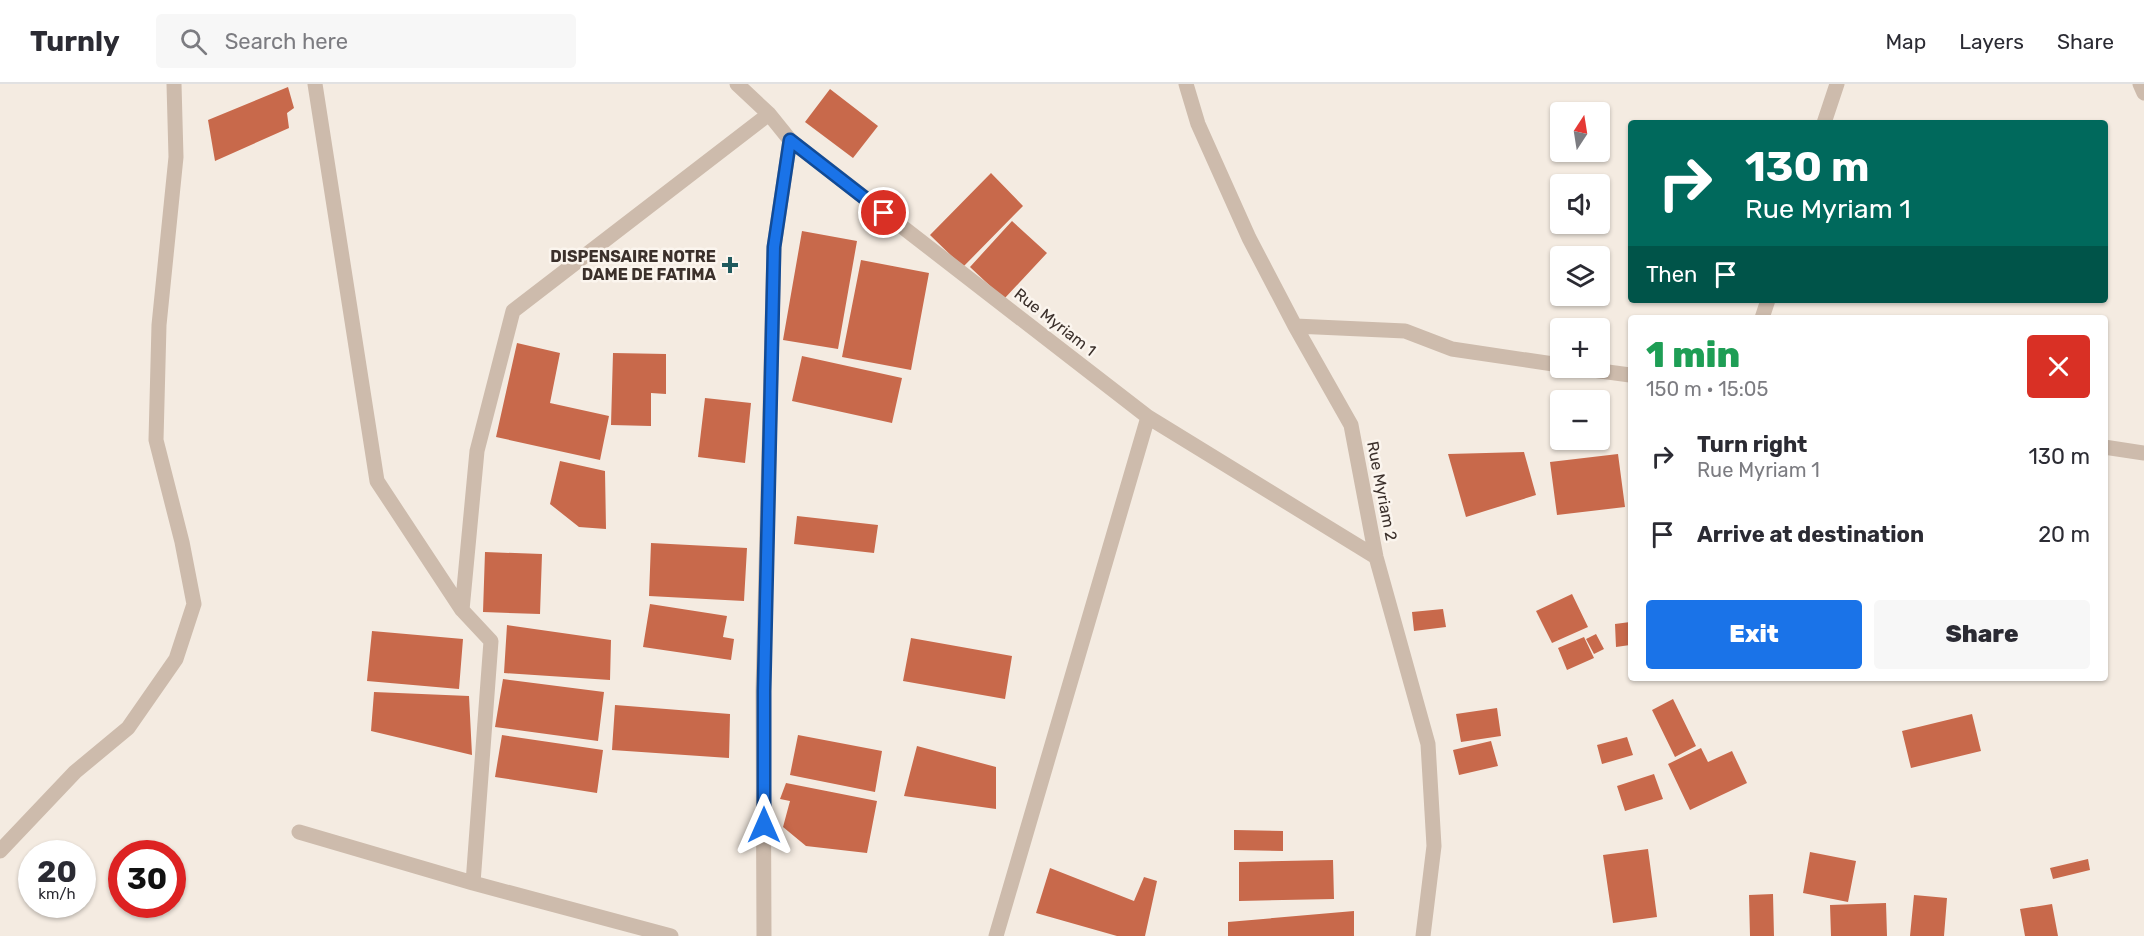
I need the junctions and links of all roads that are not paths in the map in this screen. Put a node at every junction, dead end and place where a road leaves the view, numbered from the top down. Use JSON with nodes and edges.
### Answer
{"nodes":[{"id":1,"x":174,"y":84,"type":"edge"},
{"id":2,"x":315,"y":84,"type":"edge"},
{"id":3,"x":737,"y":84,"type":"edge"},
{"id":4,"x":1186,"y":84,"type":"edge"},
{"id":5,"x":1837,"y":84,"type":"edge"},
{"id":6,"x":2140,"y":84,"type":"edge"},
{"id":7,"x":2144,"y":93,"type":"edge"},
{"id":8,"x":769,"y":114,"type":"junction"},
{"id":9,"x":1825,"y":120,"type":"edge"},
{"id":10,"x":790,"y":140,"type":"junction"},
{"id":11,"x":1295,"y":326,"type":"junction"},
{"id":12,"x":1550,"y":364,"type":"edge"},
{"id":13,"x":1610,"y":372,"type":"edge"},
{"id":14,"x":1628,"y":375,"type":"edge"},
{"id":15,"x":1148,"y":417,"type":"junction"},
{"id":16,"x":2108,"y":448,"type":"edge"},
{"id":17,"x":2144,"y":453,"type":"edge"},
{"id":18,"x":1376,"y":557,"type":"junction"},
{"id":19,"x":462,"y":610,"type":"junction"},
{"id":20,"x":299,"y":832,"type":"dead end"},
{"id":21,"x":0,"y":851,"type":"edge"},
{"id":22,"x":473,"y":884,"type":"junction"},
{"id":23,"x":671,"y":936,"type":"edge"},
{"id":24,"x":764,"y":936,"type":"edge"},
{"id":25,"x":996,"y":936,"type":"edge"},
{"id":26,"x":1423,"y":936,"type":"edge"}],
"edges":[{"from":1,"to":21,"type":"street"},
{"from":2,"to":19,"type":"street"},
{"from":3,"to":8,"type":"street","name":"Rue Myriam 1"},
{"from":4,"to":11,"type":"street","name":"Rue Myriam 2"},
{"from":5,"to":9,"type":"street"},
{"from":6,"to":7,"type":"street"},
{"from":8,"to":10,"type":"street","name":"Rue Myriam 1"},
{"from":8,"to":19,"type":"street"},
{"from":10,"to":15,"type":"street","name":"Rue Myriam 1"},
{"from":10,"to":24,"type":"street"},
{"from":11,"to":12,"type":"street"},
{"from":11,"to":18,"type":"street","name":"Rue Myriam 2"},
{"from":13,"to":14,"type":"street"},
{"from":15,"to":18,"type":"street","name":"Rue Myriam 1"},
{"from":15,"to":25,"type":"street"},
{"from":16,"to":17,"type":"street"},
{"from":18,"to":26,"type":"street","name":"Rue Myriam 2"},
{"from":19,"to":22,"type":"street"},
{"from":20,"to":22,"type":"street"},
{"from":22,"to":23,"type":"street"}]}
